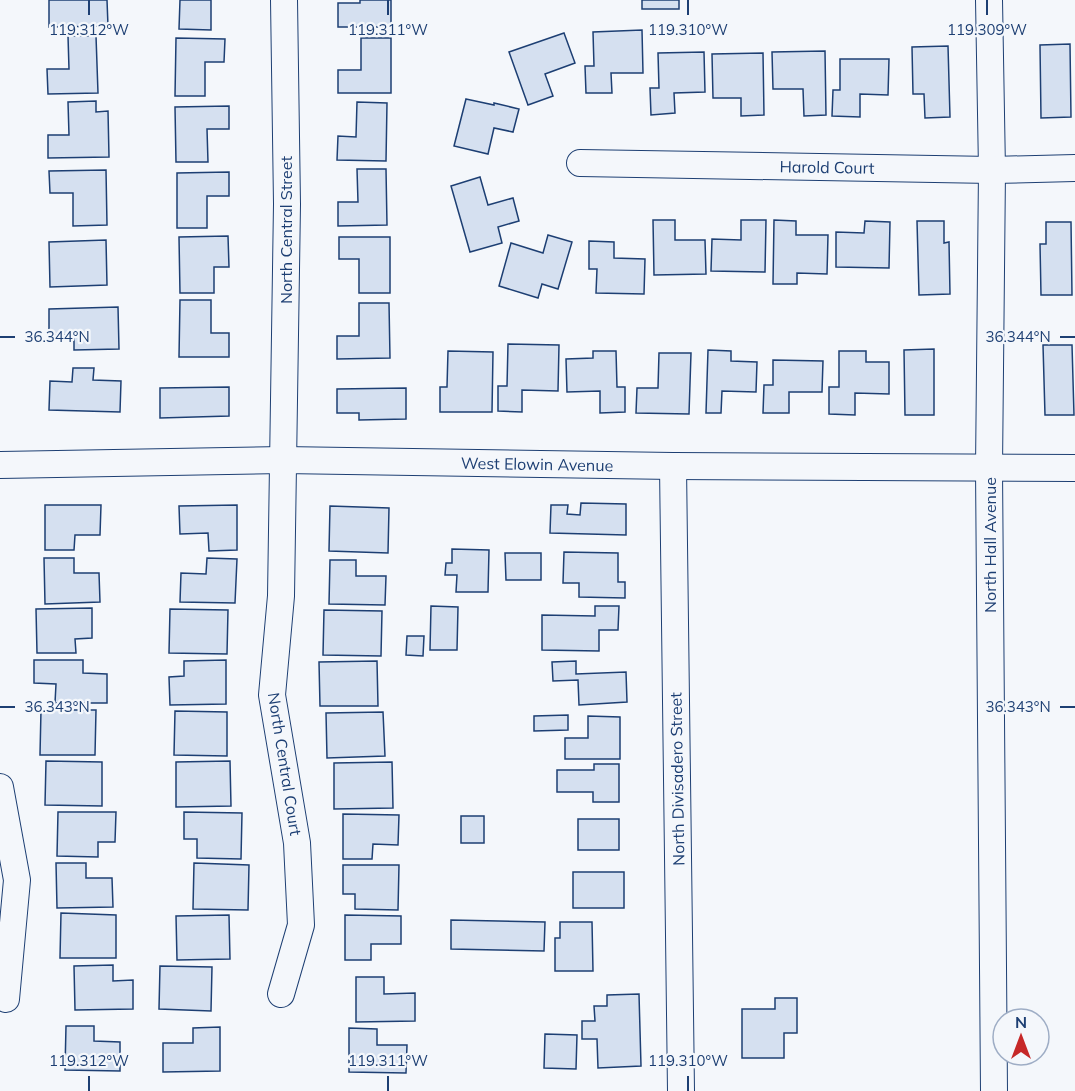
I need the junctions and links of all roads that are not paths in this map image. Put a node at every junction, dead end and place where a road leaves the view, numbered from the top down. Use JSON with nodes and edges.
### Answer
{"nodes":[{"id":1,"x":284,"y":0,"type":"edge"},
{"id":2,"x":989,"y":0,"type":"edge"},
{"id":3,"x":580,"y":164,"type":"dead end"},
{"id":4,"x":1075,"y":168,"type":"edge"},
{"id":5,"x":992,"y":170,"type":"junction"},
{"id":6,"x":283,"y":460,"type":"junction"},
{"id":7,"x":0,"y":465,"type":"edge"},
{"id":8,"x":674,"y":466,"type":"junction"},
{"id":9,"x":1075,"y":468,"type":"edge"},
{"id":10,"x":989,"y":469,"type":"junction"},
{"id":11,"x":0,"y":787,"type":"edge"},
{"id":12,"x":281,"y":994,"type":"dead end"},
{"id":13,"x":6,"y":999,"type":"dead end"},
{"id":14,"x":681,"y":1091,"type":"edge"},
{"id":15,"x":994,"y":1091,"type":"edge"}],
"edges":[{"from":1,"to":6,"type":"street","name":"North Central Street"},
{"from":2,"to":5,"type":"street","name":"North Hall Avenue"},
{"from":3,"to":5,"type":"street","name":"Harold Court"},
{"from":4,"to":5,"type":"street","name":"Harold Court"},
{"from":5,"to":10,"type":"street","name":"North Hall Avenue"},
{"from":6,"to":7,"type":"street","name":"West Elowin Avenue"},
{"from":6,"to":8,"type":"street","name":"West Elowin Avenue"},
{"from":6,"to":12,"type":"street","name":"North Central Court"},
{"from":8,"to":10,"type":"street","name":"West Elowin Avenue"},
{"from":8,"to":14,"type":"street","name":"North Divisadero Street"},
{"from":9,"to":10,"type":"street","name":"West Elowin Avenue"},
{"from":10,"to":15,"type":"street","name":"North Hall Avenue"},
{"from":11,"to":13,"type":"street"}]}
